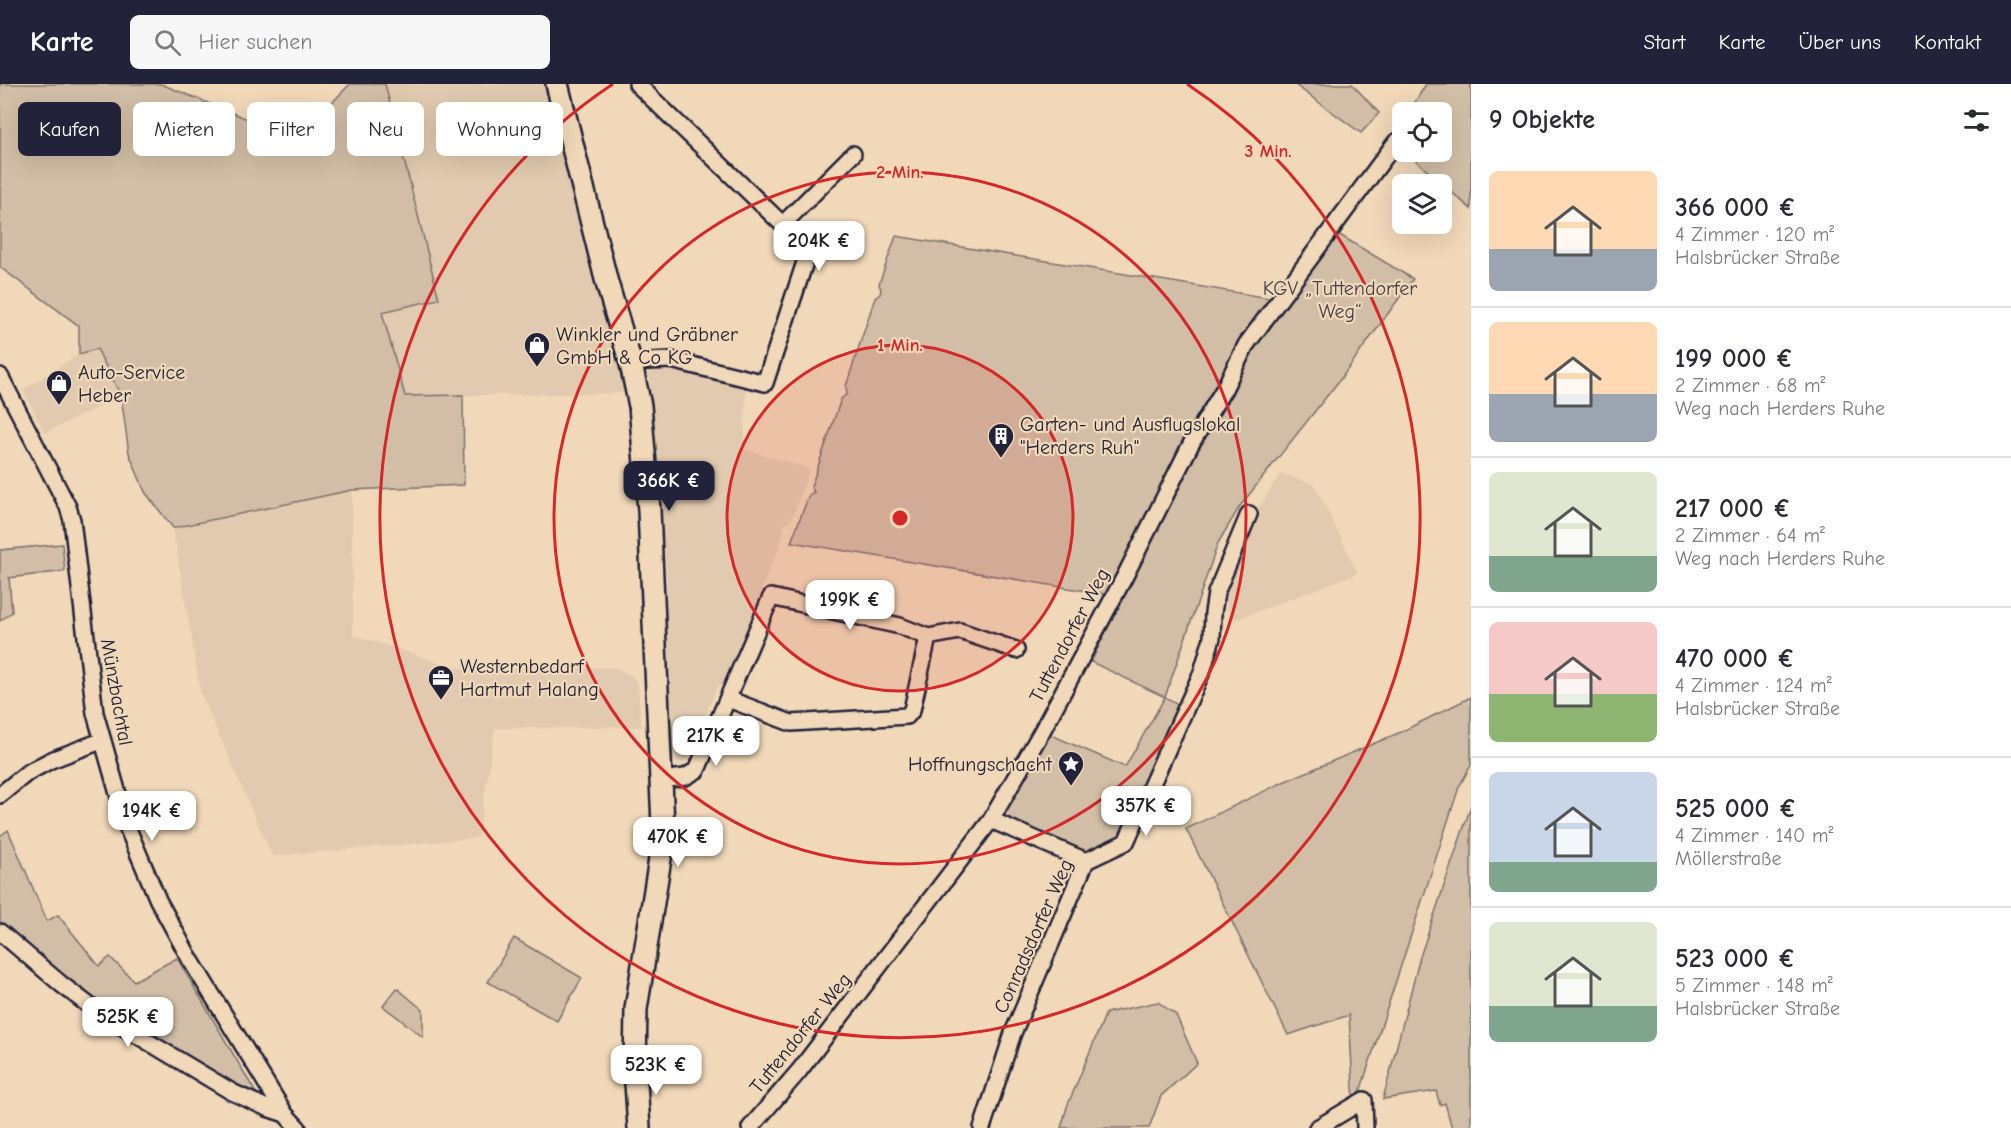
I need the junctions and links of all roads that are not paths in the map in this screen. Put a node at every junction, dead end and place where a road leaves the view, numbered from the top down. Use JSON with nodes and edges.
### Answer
{"nodes":[{"id":1,"x":557,"y":84,"type":"edge"},
{"id":2,"x":638,"y":84,"type":"edge"},
{"id":3,"x":1392,"y":147,"type":"edge"},
{"id":4,"x":853,"y":154,"type":"dead end"},
{"id":5,"x":783,"y":224,"type":"junction"},
{"id":6,"x":632,"y":364,"type":"junction"},
{"id":7,"x":0,"y":376,"type":"edge"},
{"id":8,"x":1249,"y":514,"type":"dead end"},
{"id":9,"x":928,"y":637,"type":"junction"},
{"id":10,"x":1016,"y":650,"type":"dead end"},
{"id":11,"x":728,"y":699,"type":"junction"},
{"id":12,"x":101,"y":741,"type":"junction"},
{"id":13,"x":661,"y":780,"type":"junction"},
{"id":14,"x":0,"y":795,"type":"edge"},
{"id":15,"x":991,"y":820,"type":"junction"},
{"id":16,"x":1086,"y":861,"type":"junction"},
{"id":17,"x":0,"y":932,"type":"edge"},
{"id":18,"x":285,"y":1114,"type":"junction"},
{"id":19,"x":298,"y":1128,"type":"edge"},
{"id":20,"x":639,"y":1128,"type":"edge"},
{"id":21,"x":750,"y":1128,"type":"edge"},
{"id":22,"x":982,"y":1128,"type":"edge"},
{"id":23,"x":1317,"y":1128,"type":"edge"},
{"id":24,"x":1365,"y":1128,"type":"edge"}],
"edges":[{"from":1,"to":6,"type":"main road"},
{"from":2,"to":5,"type":"street"},
{"from":3,"to":15,"type":"street","name":"Tuttendorfer Weg"},
{"from":4,"to":5,"type":"street"},
{"from":5,"to":6,"type":"street"},
{"from":6,"to":13,"type":"main road"},
{"from":7,"to":12,"type":"street","name":"Münzbachtal"},
{"from":8,"to":16,"type":"street","name":"Conradsdorfer Weg"},
{"from":9,"to":10,"type":"street"},
{"from":9,"to":11,"type":"street"},
{"from":9,"to":11,"type":"street"},
{"from":11,"to":13,"type":"street"},
{"from":12,"to":14,"type":"street"},
{"from":12,"to":18,"type":"street","name":"Münzbachtal"},
{"from":13,"to":20,"type":"main road"},
{"from":15,"to":16,"type":"street"},
{"from":15,"to":21,"type":"street","name":"Tuttendorfer Weg"},
{"from":16,"to":22,"type":"street","name":"Conradsdorfer Weg"},
{"from":17,"to":18,"type":"street"},
{"from":18,"to":19,"type":"street","name":"Münzbachtal"},
{"from":23,"to":24,"type":"street"}]}
